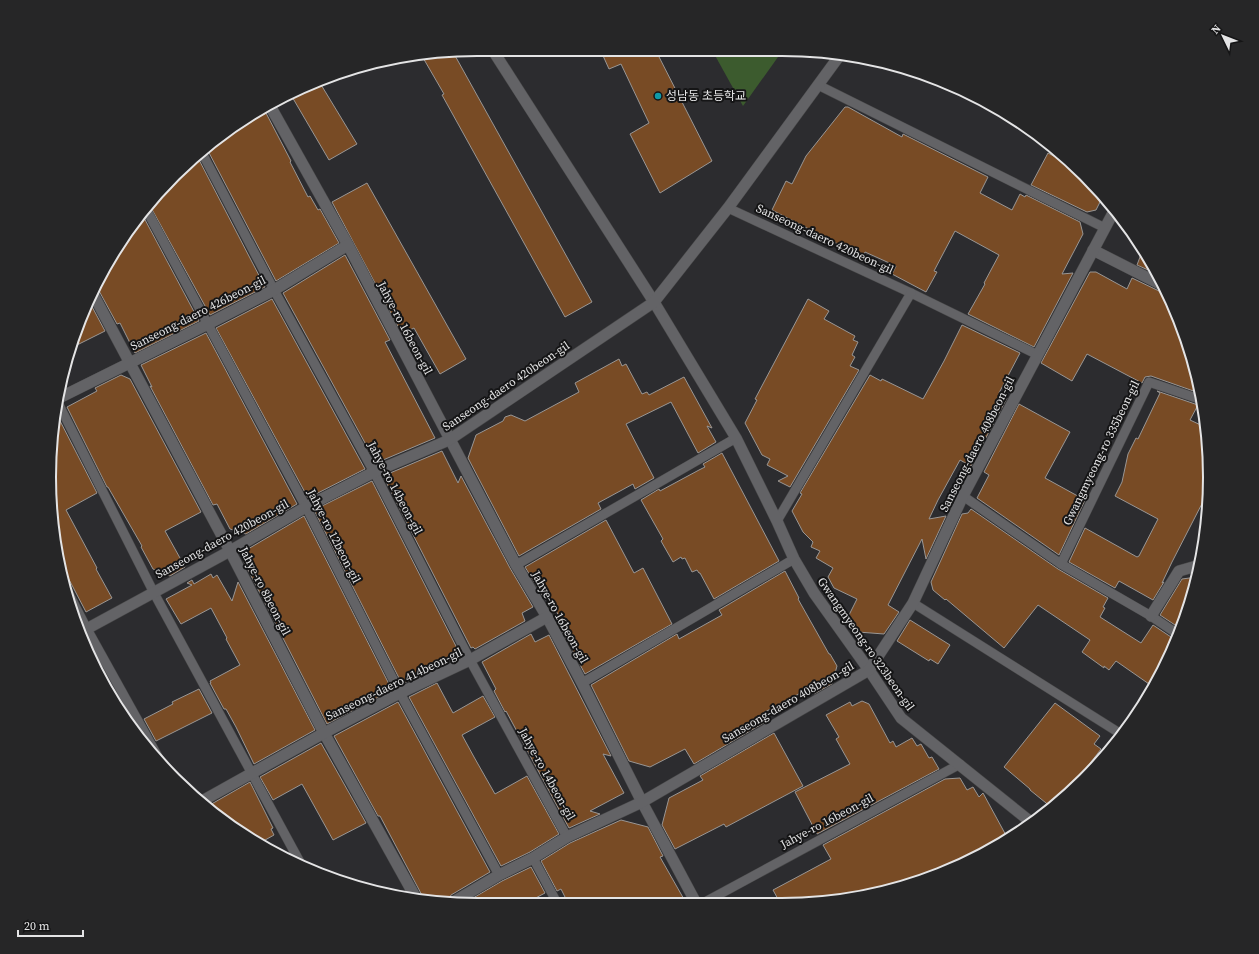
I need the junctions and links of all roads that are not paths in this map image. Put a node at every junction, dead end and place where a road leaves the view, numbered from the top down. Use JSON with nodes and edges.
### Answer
{"nodes":[{"id":1,"x":496,"y":56,"type":"edge"},
{"id":2,"x":836,"y":60,"type":"edge"},
{"id":3,"x":818,"y":84,"type":"junction"},
{"id":4,"x":272,"y":109,"type":"edge"},
{"id":5,"x":204,"y":156,"type":"edge"},
{"id":6,"x":728,"y":208,"type":"junction"},
{"id":7,"x":149,"y":214,"type":"edge"},
{"id":8,"x":1112,"y":215,"type":"edge"},
{"id":9,"x":1105,"y":228,"type":"junction"},
{"id":10,"x":348,"y":245,"type":"junction"},
{"id":11,"x":1093,"y":250,"type":"junction"},
{"id":12,"x":1155,"y":281,"type":"edge"},
{"id":13,"x":274,"y":290,"type":"junction"},
{"id":14,"x":911,"y":293,"type":"junction"},
{"id":15,"x":96,"y":299,"type":"edge"},
{"id":16,"x":654,"y":302,"type":"junction"},
{"id":17,"x":208,"y":324,"type":"junction"},
{"id":18,"x":1038,"y":355,"type":"junction"},
{"id":19,"x":129,"y":363,"type":"junction"},
{"id":20,"x":64,"y":397,"type":"edge"},
{"id":21,"x":1195,"y":398,"type":"edge"},
{"id":22,"x":62,"y":410,"type":"edge"},
{"id":23,"x":736,"y":438,"type":"junction"},
{"id":24,"x":449,"y":440,"type":"junction"},
{"id":25,"x":374,"y":472,"type":"junction"},
{"id":26,"x":963,"y":496,"type":"junction"},
{"id":27,"x":306,"y":507,"type":"junction"},
{"id":28,"x":776,"y":521,"type":"junction"},
{"id":29,"x":230,"y":551,"type":"junction"},
{"id":30,"x":794,"y":559,"type":"junction"},
{"id":31,"x":1061,"y":564,"type":"junction"},
{"id":32,"x":516,"y":565,"type":"junction"},
{"id":33,"x":1193,"y":567,"type":"edge"},
{"id":34,"x":154,"y":593,"type":"junction"},
{"id":35,"x":913,"y":603,"type":"junction"},
{"id":36,"x":1151,"y":616,"type":"junction"},
{"id":37,"x":547,"y":617,"type":"junction"},
{"id":38,"x":85,"y":630,"type":"edge"},
{"id":39,"x":1173,"y":632,"type":"edge"},
{"id":40,"x":88,"y":637,"type":"edge"},
{"id":41,"x":470,"y":660,"type":"junction"},
{"id":42,"x":869,"y":670,"type":"junction"},
{"id":43,"x":582,"y":683,"type":"junction"},
{"id":44,"x":400,"y":693,"type":"junction"},
{"id":45,"x":1117,"y":732,"type":"edge"},
{"id":46,"x":324,"y":733,"type":"junction"},
{"id":47,"x":146,"y":737,"type":"edge"},
{"id":48,"x":960,"y":764,"type":"junction"},
{"id":49,"x":252,"y":772,"type":"junction"},
{"id":50,"x":205,"y":799,"type":"edge"},
{"id":51,"x":642,"y":802,"type":"junction"},
{"id":52,"x":1027,"y":819,"type":"edge"},
{"id":53,"x":567,"y":837,"type":"junction"},
{"id":54,"x":298,"y":858,"type":"edge"},
{"id":55,"x":533,"y":858,"type":"junction"},
{"id":56,"x":499,"y":875,"type":"junction"},
{"id":57,"x":413,"y":893,"type":"edge"},
{"id":58,"x":461,"y":897,"type":"edge"},
{"id":59,"x":554,"y":898,"type":"edge"},
{"id":60,"x":693,"y":898,"type":"edge"},
{"id":61,"x":713,"y":898,"type":"edge"}],
"edges":[{"from":1,"to":16,"type":"street","name":"Gwangmyeong-ro 323beon-gil"},
{"from":2,"to":3,"type":"street","name":"Sanseong-daero 420beon-gil"},
{"from":3,"to":6,"type":"street","name":"Sanseong-daero 420beon-gil"},
{"from":3,"to":9,"type":"lane"},
{"from":4,"to":10,"type":"street","name":"Jahye-ro 16beon-gil"},
{"from":5,"to":13,"type":"lane","name":"Jahye-ro 14beon-gil"},
{"from":6,"to":14,"type":"lane","name":"Sanseong-daero 420beon-gil"},
{"from":6,"to":16,"type":"street","name":"Sanseong-daero 420beon-gil"},
{"from":7,"to":17,"type":"lane","name":"Jahye-ro 12beon-gil"},
{"from":8,"to":9,"type":"street","name":"Sanseong-daero 408beon-gil"},
{"from":9,"to":11,"type":"street","name":"Sanseong-daero 408beon-gil"},
{"from":10,"to":13,"type":"street","name":"Sanseong-daero 426beon-gil"},
{"from":10,"to":24,"type":"street","name":"Jahye-ro 16beon-gil"},
{"from":11,"to":12,"type":"street"},
{"from":11,"to":18,"type":"street","name":"Sanseong-daero 408beon-gil"},
{"from":13,"to":17,"type":"street","name":"Sanseong-daero 426beon-gil"},
{"from":13,"to":25,"type":"lane","name":"Jahye-ro 14beon-gil"},
{"from":14,"to":18,"type":"lane"},
{"from":14,"to":28,"type":"lane"},
{"from":15,"to":19,"type":"street","name":"Jahye-ro 8beon-gil"},
{"from":16,"to":23,"type":"street","name":"Gwangmyeong-ro 323beon-gil"},
{"from":16,"to":24,"type":"street","name":"Sanseong-daero 420beon-gil"},
{"from":17,"to":19,"type":"street","name":"Sanseong-daero 426beon-gil"},
{"from":17,"to":27,"type":"lane","name":"Jahye-ro 12beon-gil"},
{"from":18,"to":26,"type":"street","name":"Sanseong-daero 408beon-gil"},
{"from":19,"to":20,"type":"street","name":"Sanseong-daero 426beon-gil"},
{"from":19,"to":29,"type":"street","name":"Jahye-ro 8beon-gil"},
{"from":21,"to":31,"type":"lane","name":"Gwangmyeong-ro 335beon-gil"},
{"from":22,"to":34,"type":"lane","name":"Sanseong-daero 420beon-gil"},
{"from":23,"to":28,"type":"street","name":"Gwangmyeong-ro 323beon-gil"},
{"from":23,"to":32,"type":"lane","name":"Jahye-ro 16beon-gil"},
{"from":24,"to":25,"type":"street","name":"Sanseong-daero 420beon-gil"},
{"from":24,"to":32,"type":"street","name":"Jahye-ro 16beon-gil"},
{"from":25,"to":27,"type":"street","name":"Sanseong-daero 420beon-gil"},
{"from":25,"to":41,"type":"lane","name":"Jahye-ro 14beon-gil"},
{"from":26,"to":31,"type":"lane"},
{"from":26,"to":35,"type":"street","name":"Sanseong-daero 408beon-gil"},
{"from":27,"to":29,"type":"street","name":"Sanseong-daero 420beon-gil"},
{"from":27,"to":44,"type":"lane","name":"Jahye-ro 12beon-gil"},
{"from":28,"to":30,"type":"street","name":"Gwangmyeong-ro 323beon-gil"},
{"from":29,"to":34,"type":"street","name":"Sanseong-daero 420beon-gil"},
{"from":29,"to":46,"type":"street","name":"Jahye-ro 8beon-gil"},
{"from":30,"to":42,"type":"street","name":"Gwangmyeong-ro 323beon-gil"},
{"from":30,"to":43,"type":"lane","name":"Jahye-ro 16beon-gil"},
{"from":31,"to":36,"type":"lane"},
{"from":32,"to":37,"type":"street","name":"Jahye-ro 16beon-gil"},
{"from":33,"to":36,"type":"street"},
{"from":34,"to":38,"type":"street","name":"Sanseong-daero 420beon-gil"},
{"from":34,"to":49,"type":"lane"},
{"from":35,"to":42,"type":"street","name":"Sanseong-daero 408beon-gil"},
{"from":35,"to":45,"type":"lane"},
{"from":36,"to":39,"type":"lane"},
{"from":37,"to":41,"type":"street","name":"Sanseong-daero 414beon-gil"},
{"from":37,"to":43,"type":"street","name":"Jahye-ro 16beon-gil"},
{"from":40,"to":47,"type":"lane"},
{"from":41,"to":44,"type":"street","name":"Sanseong-daero 414beon-gil"},
{"from":41,"to":53,"type":"lane","name":"Jahye-ro 14beon-gil"},
{"from":42,"to":48,"type":"street","name":"Gwangmyeong-ro 323beon-gil"},
{"from":42,"to":51,"type":"street","name":"Sanseong-daero 408beon-gil"},
{"from":43,"to":51,"type":"street","name":"Jahye-ro 16beon-gil"},
{"from":44,"to":46,"type":"street","name":"Sanseong-daero 414beon-gil"},
{"from":44,"to":56,"type":"lane","name":"Jahye-ro 12beon-gil"},
{"from":46,"to":49,"type":"street","name":"Sanseong-daero 414beon-gil"},
{"from":46,"to":57,"type":"street","name":"Jahye-ro 8beon-gil"},
{"from":48,"to":52,"type":"street","name":"Gwangmyeong-ro 323beon-gil"},
{"from":48,"to":61,"type":"lane","name":"Jahye-ro 16beon-gil"},
{"from":49,"to":50,"type":"street","name":"Sanseong-daero 414beon-gil"},
{"from":49,"to":54,"type":"lane"},
{"from":51,"to":53,"type":"street","name":"Sanseong-daero 408beon-gil"},
{"from":51,"to":60,"type":"street","name":"Jahye-ro 16beon-gil"},
{"from":53,"to":55,"type":"street","name":"Sanseong-daero 408beon-gil"},
{"from":55,"to":56,"type":"street","name":"Sanseong-daero 408beon-gil"},
{"from":55,"to":59,"type":"lane"},
{"from":56,"to":58,"type":"street","name":"Sanseong-daero 408beon-gil"}]}
